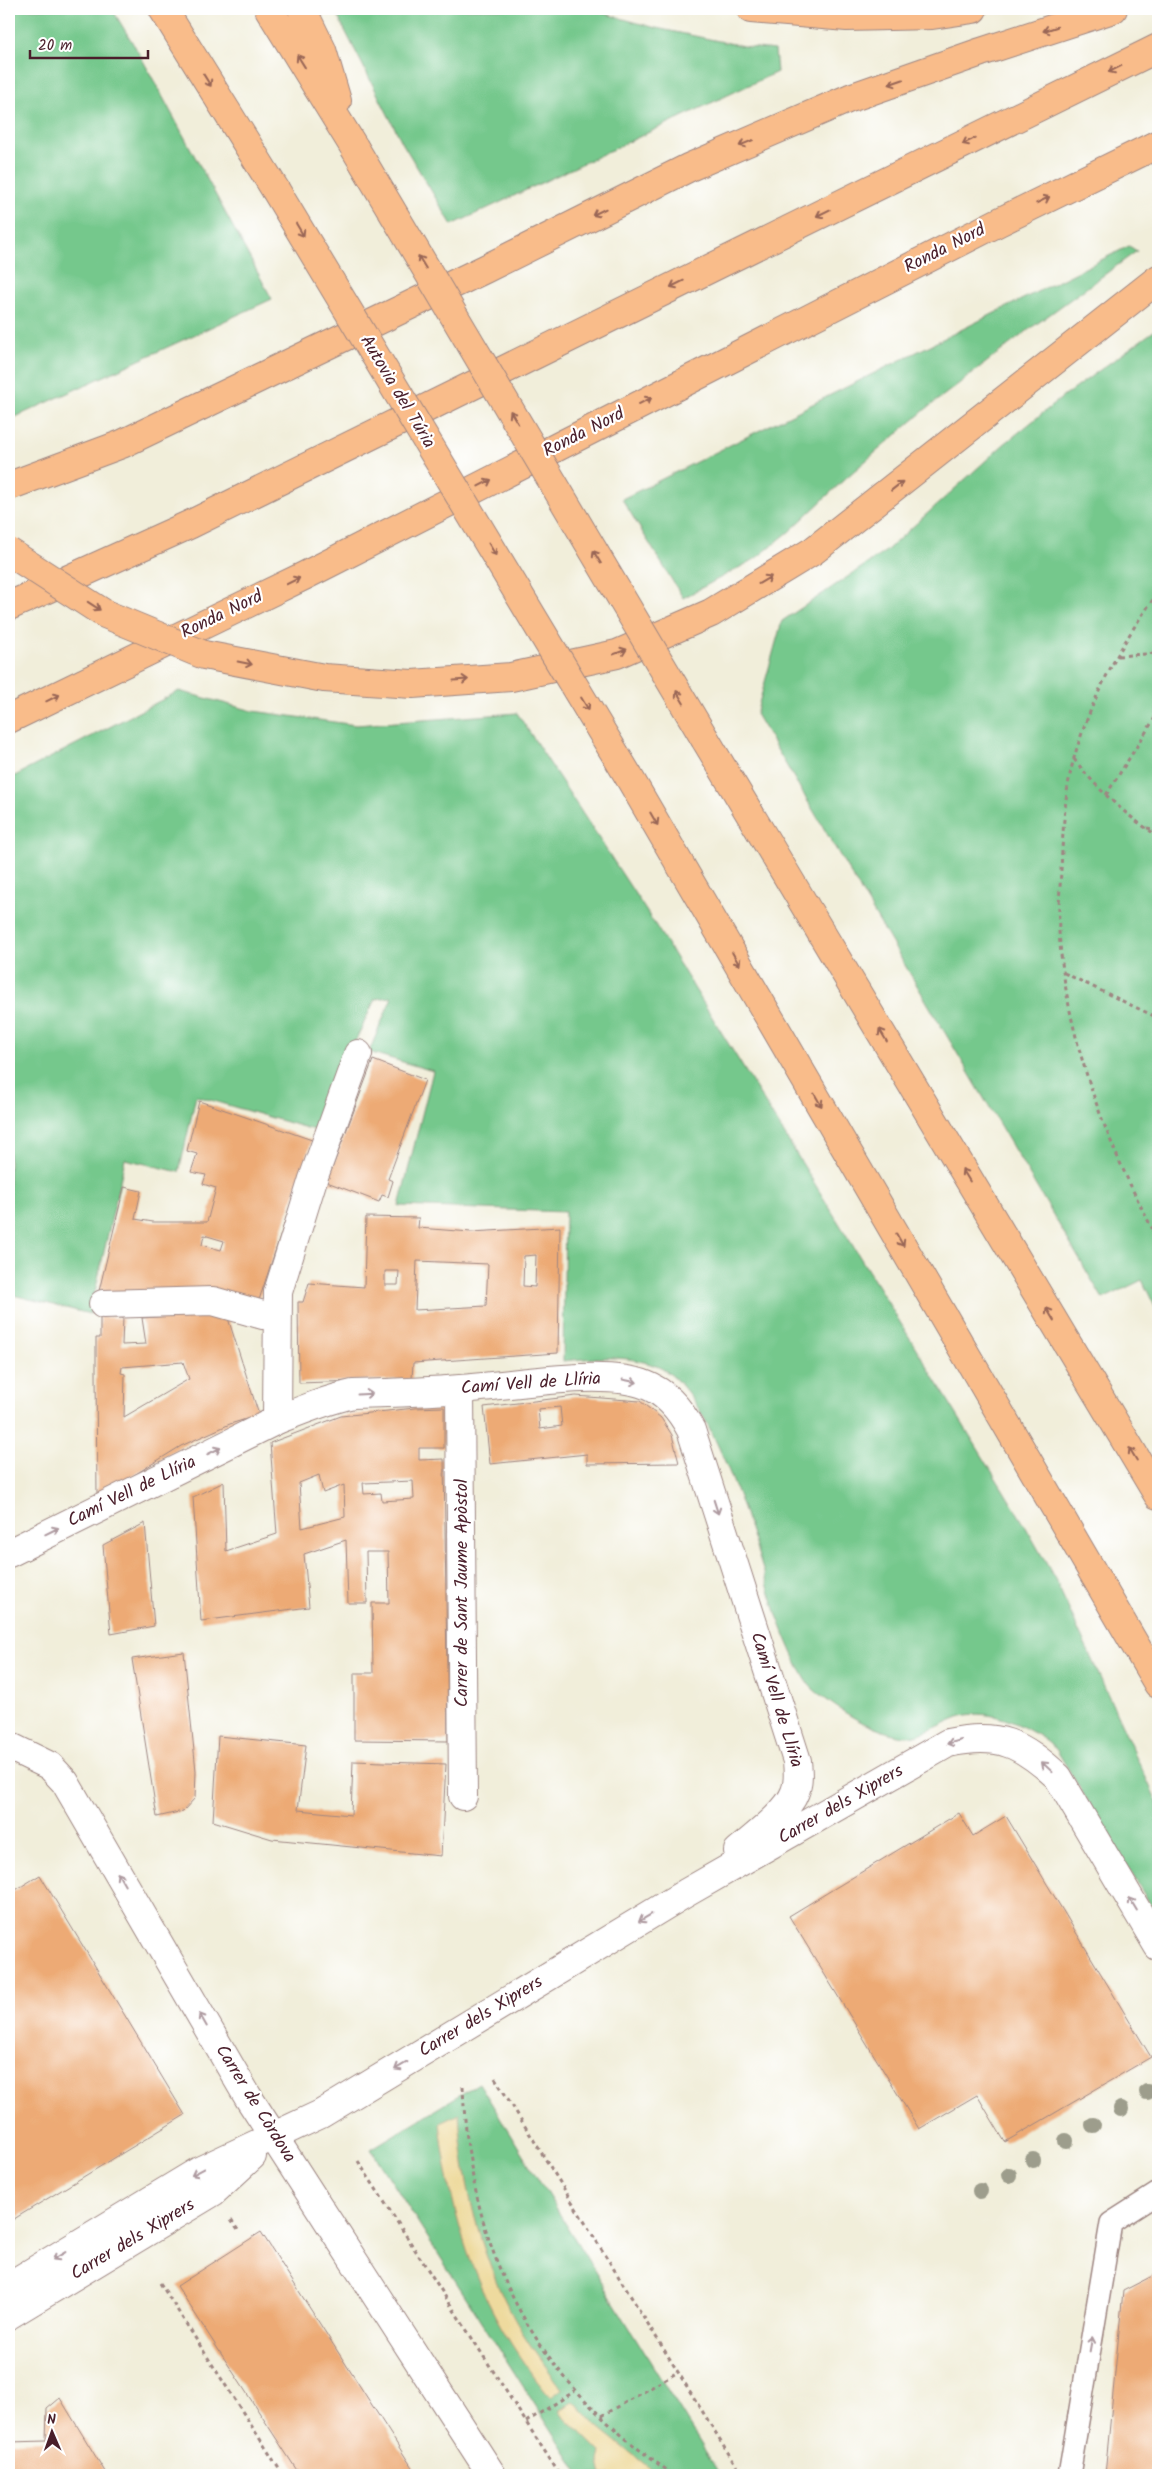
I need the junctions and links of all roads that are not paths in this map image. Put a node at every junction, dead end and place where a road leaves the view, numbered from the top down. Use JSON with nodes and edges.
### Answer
{"nodes":[{"id":1,"x":162,"y":9,"type":"edge"},
{"id":2,"x":269,"y":9,"type":"edge"},
{"id":3,"x":302,"y":9,"type":"edge"},
{"id":4,"x":751,"y":9,"type":"edge"},
{"id":5,"x":973,"y":9,"type":"edge"},
{"id":6,"x":1113,"y":9,"type":"edge"},
{"id":7,"x":1158,"y":48,"type":"edge"},
{"id":8,"x":1158,"y":144,"type":"edge"},
{"id":9,"x":354,"y":147,"type":"junction"},
{"id":10,"x":1158,"y":279,"type":"edge"},
{"id":11,"x":9,"y":486,"type":"edge"},
{"id":12,"x":9,"y":552,"type":"edge"},
{"id":13,"x":9,"y":606,"type":"edge"},
{"id":14,"x":9,"y":719,"type":"edge"},
{"id":15,"x":358,"y":1054,"type":"dead end"},
{"id":16,"x":103,"y":1304,"type":"dead end"},
{"id":17,"x":270,"y":1309,"type":"junction"},
{"id":18,"x":460,"y":1389,"type":"junction"},
{"id":19,"x":277,"y":1420,"type":"junction"},
{"id":20,"x":1158,"y":1495,"type":"edge"},
{"id":21,"x":9,"y":1553,"type":"edge"},
{"id":22,"x":1158,"y":1684,"type":"edge"},
{"id":23,"x":9,"y":1746,"type":"edge"},
{"id":24,"x":796,"y":1789,"type":"joint"},
{"id":25,"x":463,"y":1796,"type":"dead end"},
{"id":26,"x":686,"y":1893,"type":"junction"},
{"id":27,"x":1158,"y":1946,"type":"edge"},
{"id":28,"x":274,"y":2136,"type":"junction"},
{"id":29,"x":1158,"y":2193,"type":"edge"},
{"id":30,"x":9,"y":2286,"type":"edge"},
{"id":31,"x":9,"y":2316,"type":"edge"},
{"id":32,"x":492,"y":2475,"type":"edge"},
{"id":33,"x":1069,"y":2475,"type":"edge"}],
"edges":[{"from":1,"to":22,"type":"highway","name":"Autovia del Túria","one_way":true,"bridge":true},
{"from":9,"to":2,"type":"highway","one_way":true},
{"from":3,"to":9,"type":"highway"},
{"from":4,"to":5,"type":"highway"},
{"from":6,"to":11,"type":"highway","one_way":true},
{"from":7,"to":13,"type":"highway","one_way":true},
{"from":14,"to":8,"type":"highway","name":"Ronda Nord","one_way":true},
{"from":20,"to":9,"type":"highway","one_way":true,"bridge":true},
{"from":12,"to":10,"type":"highway","one_way":true,"bridge":true},
{"from":15,"to":17,"type":"street"},
{"from":16,"to":17,"type":"street"},
{"from":17,"to":19,"type":"street"},
{"from":19,"to":18,"type":"street","name":"Camí Vell de Llíria","one_way":true},
{"from":18,"to":24,"type":"street","name":"Camí Vell de Llíria","one_way":true},
{"from":18,"to":25,"type":"street","name":"Carrer de Sant Jaume Apòstol"},
{"from":21,"to":19,"type":"street","name":"Camí Vell de Llíria","one_way":true},
{"from":28,"to":23,"type":"street","name":"Carrer de Còrdova","one_way":true},
{"from":24,"to":26,"type":"street","name":"Carrer dels Xiprers"},
{"from":27,"to":26,"type":"street","name":"Carrer dels Xiprers","one_way":true},
{"from":26,"to":28,"type":"street","name":"Carrer dels Xiprers","one_way":true},
{"from":28,"to":30,"type":"street","name":"Carrer dels Xiprers","one_way":true},
{"from":28,"to":31,"type":"street","name":"Carrer dels Xiprers"},
{"from":28,"to":32,"type":"street","name":"Carrer de Còrdova"},
{"from":33,"to":29,"type":"lane","one_way":true}]}
